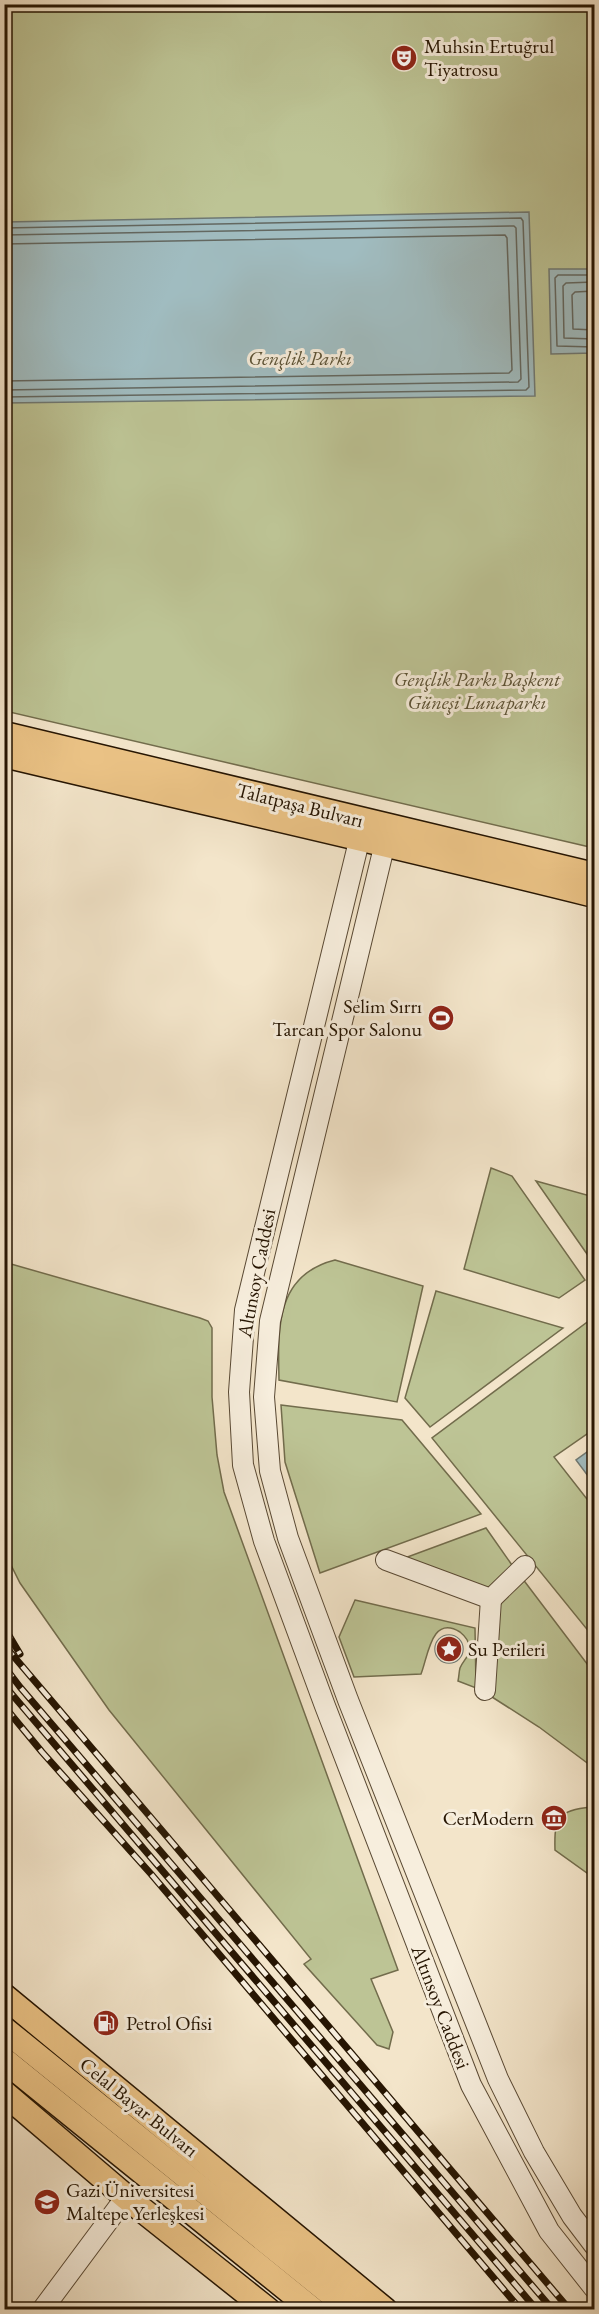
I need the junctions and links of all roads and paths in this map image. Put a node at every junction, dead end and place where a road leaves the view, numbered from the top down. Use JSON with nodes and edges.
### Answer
{"nodes":[{"id":1,"x":4,"y":734,"type":"edge"},
{"id":2,"x":4,"y":755,"type":"edge"},
{"id":3,"x":360,"y":837,"type":"junction"},
{"id":4,"x":385,"y":843,"type":"junction"},
{"id":5,"x":594,"y":875,"type":"edge"},
{"id":6,"x":594,"y":895,"type":"edge"},
{"id":7,"x":386,"y":1560,"type":"dead end"},
{"id":8,"x":525,"y":1566,"type":"dead end"},
{"id":9,"x":491,"y":1599,"type":"junction"},
{"id":10,"x":485,"y":1690,"type":"dead end"},
{"id":11,"x":348,"y":1700,"type":"junction"},
{"id":12,"x":325,"y":1706,"type":"junction"},
{"id":13,"x":4,"y":1996,"type":"edge"},
{"id":14,"x":4,"y":2029,"type":"edge"},
{"id":15,"x":4,"y":2060,"type":"edge"},
{"id":16,"x":4,"y":2093,"type":"edge"},
{"id":17,"x":126,"y":2197,"type":"junction"},
{"id":18,"x":594,"y":2245,"type":"edge"},
{"id":19,"x":594,"y":2288,"type":"edge"},
{"id":20,"x":42,"y":2310,"type":"edge"},
{"id":21,"x":268,"y":2310,"type":"edge"},
{"id":22,"x":313,"y":2310,"type":"edge"},
{"id":23,"x":351,"y":2310,"type":"edge"},
{"id":24,"x":385,"y":2310,"type":"edge"}],
"edges":[{"from":1,"to":5,"type":"main road","name":"Talatpaşa Bulvarı"},
{"from":2,"to":3,"type":"main road","name":"Talatpaşa Bulvarı"},
{"from":3,"to":4,"type":"main road","name":"Talatpaşa Bulvarı"},
{"from":3,"to":12,"type":"street","name":"Altınsoy Caddesi"},
{"from":4,"to":6,"type":"main road","name":"Talatpaşa Bulvarı"},
{"from":4,"to":11,"type":"street","name":"Altınsoy Caddesi"},
{"from":7,"to":9,"type":"street"},
{"from":8,"to":9,"type":"street"},
{"from":9,"to":10,"type":"street"},
{"from":11,"to":12,"type":"street"},
{"from":11,"to":18,"type":"street","name":"Altınsoy Caddesi"},
{"from":12,"to":19,"type":"street","name":"Altınsoy Caddesi"},
{"from":13,"to":24,"type":"main road","name":"Celal Bayar Bulvarı"},
{"from":14,"to":23,"type":"main road","name":"Celal Bayar Bulvarı"},
{"from":15,"to":22,"type":"main road"},
{"from":16,"to":17,"type":"main road"},
{"from":17,"to":20,"type":"street"},
{"from":17,"to":21,"type":"main road"}]}
